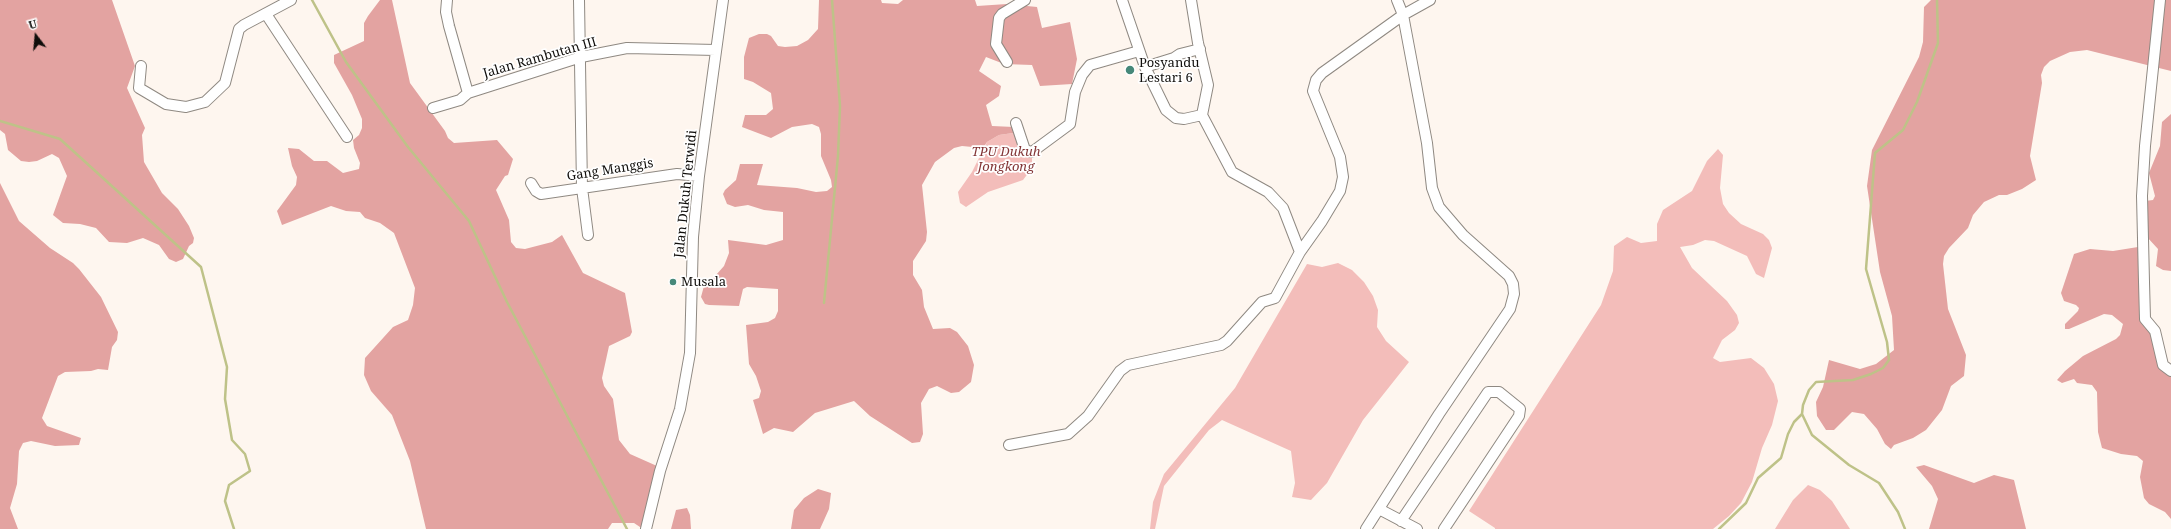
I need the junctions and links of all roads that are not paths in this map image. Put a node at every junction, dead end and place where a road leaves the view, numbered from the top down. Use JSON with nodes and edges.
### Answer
{"nodes":[{"id":1,"x":291,"y":0,"type":"edge"},
{"id":2,"x":447,"y":0,"type":"edge"},
{"id":3,"x":579,"y":0,"type":"edge"},
{"id":4,"x":723,"y":0,"type":"edge"},
{"id":5,"x":1026,"y":0,"type":"edge"},
{"id":6,"x":1122,"y":0,"type":"edge"},
{"id":7,"x":1191,"y":0,"type":"edge"},
{"id":8,"x":1397,"y":0,"type":"edge"},
{"id":9,"x":1430,"y":0,"type":"edge"},
{"id":10,"x":2160,"y":0,"type":"edge"},
{"id":11,"x":266,"y":14,"type":"junction"},
{"id":12,"x":1403,"y":15,"type":"junction"},
{"id":13,"x":1200,"y":49,"type":"junction"},
{"id":14,"x":716,"y":50,"type":"junction"},
{"id":15,"x":1139,"y":51,"type":"junction"},
{"id":16,"x":581,"y":57,"type":"junction"},
{"id":17,"x":1007,"y":62,"type":"dead end"},
{"id":18,"x":141,"y":66,"type":"dead end"},
{"id":19,"x":1145,"y":67,"type":"junction"},
{"id":20,"x":468,"y":93,"type":"junction"},
{"id":21,"x":433,"y":108,"type":"dead end"},
{"id":22,"x":1202,"y":115,"type":"junction"},
{"id":23,"x":1016,"y":123,"type":"dead end"},
{"id":24,"x":348,"y":137,"type":"dead end"},
{"id":25,"x":699,"y":176,"type":"junction"},
{"id":26,"x":532,"y":183,"type":"dead end"},
{"id":27,"x":582,"y":188,"type":"junction"},
{"id":28,"x":588,"y":235,"type":"dead end"},
{"id":29,"x":1300,"y":252,"type":"junction"},
{"id":30,"x":2171,"y":370,"type":"edge"},
{"id":31,"x":1009,"y":445,"type":"dead end"},
{"id":32,"x":1378,"y":509,"type":"junction"},
{"id":33,"x":1401,"y":521,"type":"junction"},
{"id":34,"x":646,"y":529,"type":"edge"},
{"id":35,"x":1366,"y":529,"type":"edge"},
{"id":36,"x":1417,"y":529,"type":"edge"},
{"id":37,"x":1444,"y":529,"type":"edge"}],
"edges":[{"from":1,"to":11,"type":"street"},
{"from":2,"to":20,"type":"street"},
{"from":3,"to":16,"type":"street"},
{"from":4,"to":14,"type":"street","name":"Jalan Dukuh Terwidi"},
{"from":5,"to":17,"type":"street"},
{"from":6,"to":15,"type":"street"},
{"from":7,"to":13,"type":"street"},
{"from":8,"to":12,"type":"street"},
{"from":9,"to":12,"type":"street"},
{"from":10,"to":30,"type":"street"},
{"from":11,"to":18,"type":"street"},
{"from":11,"to":24,"type":"street"},
{"from":12,"to":29,"type":"street"},
{"from":12,"to":32,"type":"street"},
{"from":13,"to":19,"type":"street"},
{"from":13,"to":22,"type":"street"},
{"from":14,"to":16,"type":"street","name":"Jalan Rambutan III"},
{"from":14,"to":25,"type":"street","name":"Jalan Dukuh Terwidi"},
{"from":15,"to":19,"type":"street"},
{"from":15,"to":23,"type":"street"},
{"from":16,"to":20,"type":"street","name":"Jalan Rambutan III"},
{"from":16,"to":27,"type":"street"},
{"from":19,"to":22,"type":"street"},
{"from":20,"to":21,"type":"street","name":"Jalan Rambutan III"},
{"from":22,"to":29,"type":"street"},
{"from":25,"to":27,"type":"street","name":"Gang Manggis"},
{"from":25,"to":34,"type":"street","name":"Jalan Dukuh Terwidi"},
{"from":26,"to":27,"type":"street","name":"Gang Manggis"},
{"from":27,"to":28,"type":"street"},
{"from":29,"to":31,"type":"street"},
{"from":32,"to":33,"type":"street"},
{"from":32,"to":35,"type":"street"},
{"from":33,"to":36,"type":"street"},
{"from":33,"to":37,"type":"street"}]}
